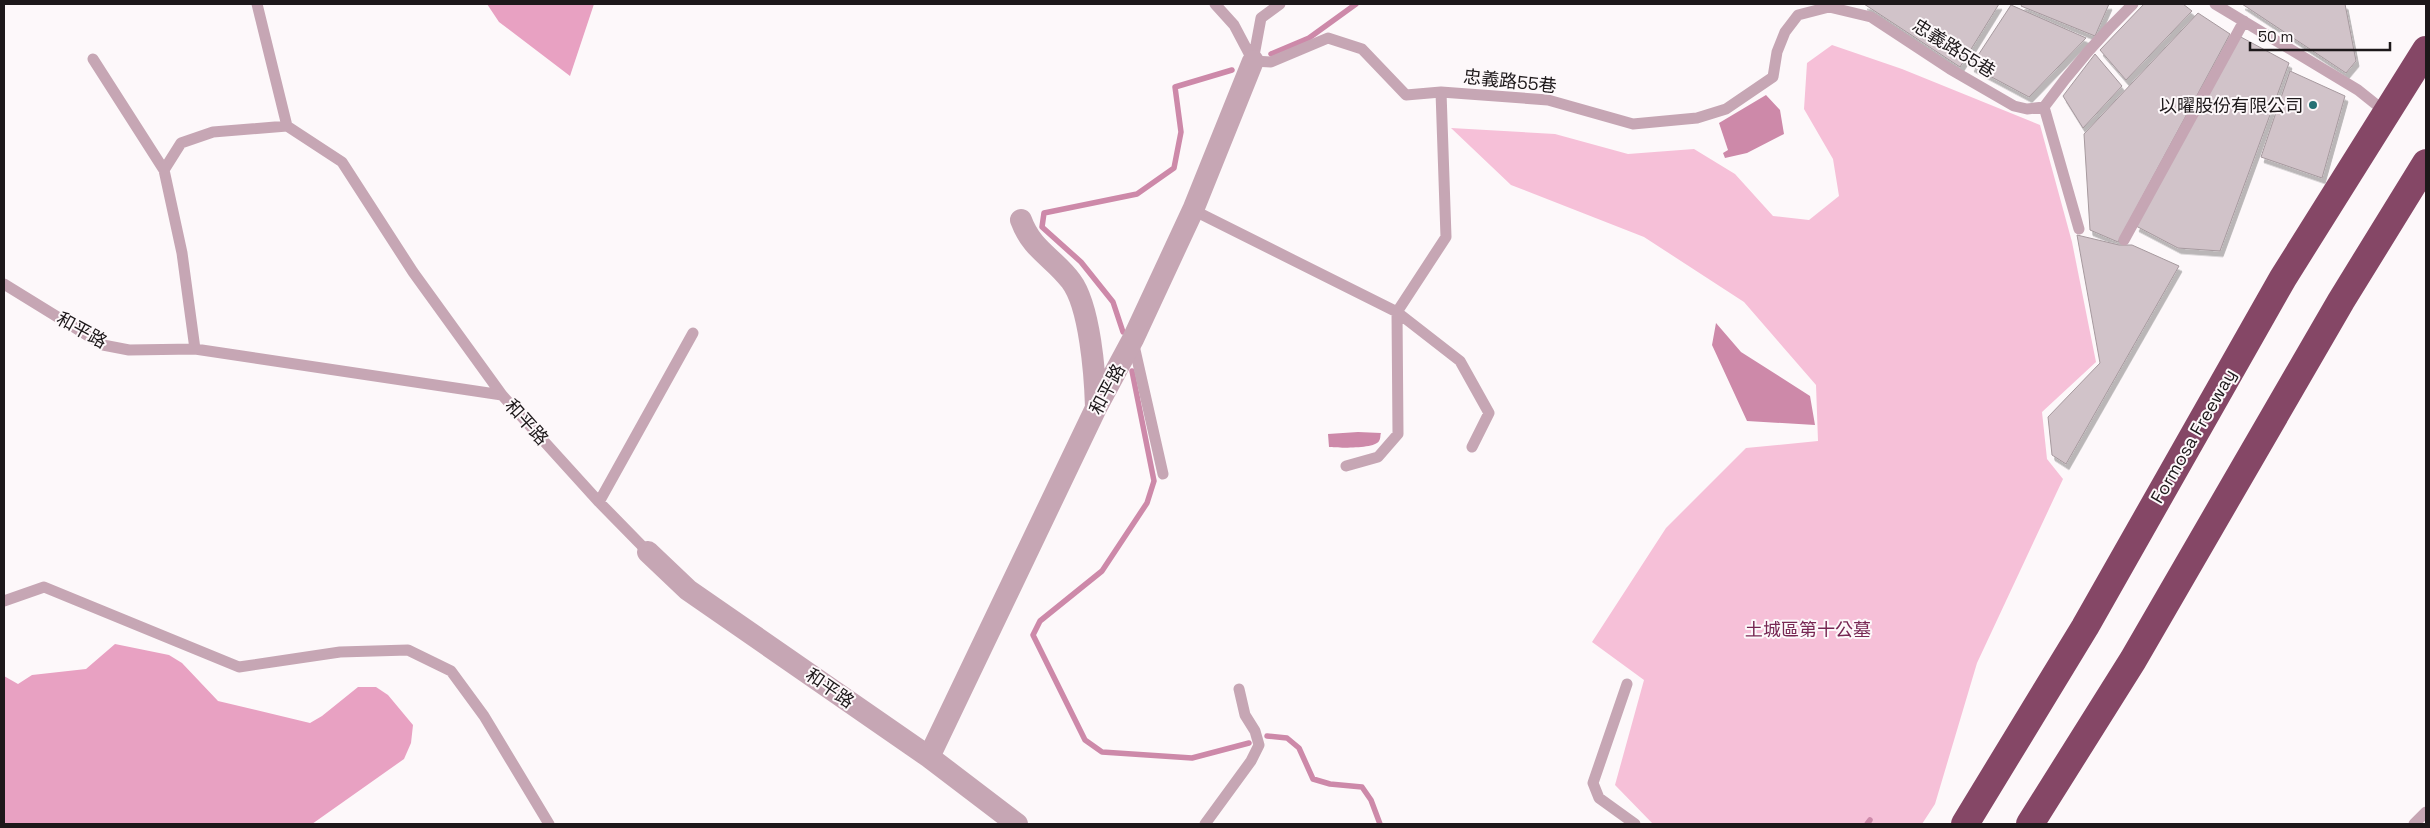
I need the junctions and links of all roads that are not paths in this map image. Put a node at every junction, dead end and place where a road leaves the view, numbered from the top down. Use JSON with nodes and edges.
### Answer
{"nodes":[{"id":1,"x":257,"y":4,"type":"edge"},
{"id":2,"x":1215,"y":4,"type":"edge"},
{"id":3,"x":1280,"y":4,"type":"edge"},
{"id":4,"x":2133,"y":4,"type":"edge"},
{"id":5,"x":2215,"y":4,"type":"edge"},
{"id":6,"x":2244,"y":22,"type":"junction"},
{"id":7,"x":2426,"y":50,"type":"edge"},
{"id":8,"x":93,"y":59,"type":"dead end"},
{"id":9,"x":1254,"y":60,"type":"junction"},
{"id":10,"x":1441,"y":92,"type":"junction"},
{"id":11,"x":2378,"y":106,"type":"dead end"},
{"id":12,"x":2044,"y":107,"type":"junction"},
{"id":13,"x":288,"y":126,"type":"junction"},
{"id":14,"x":2426,"y":163,"type":"edge"},
{"id":15,"x":164,"y":170,"type":"junction"},
{"id":16,"x":1193,"y":210,"type":"junction"},
{"id":17,"x":1021,"y":220,"type":"dead end"},
{"id":18,"x":2079,"y":229,"type":"dead end"},
{"id":19,"x":2124,"y":240,"type":"dead end"},
{"id":20,"x":4,"y":284,"type":"edge"},
{"id":21,"x":1397,"y":312,"type":"junction"},
{"id":22,"x":693,"y":333,"type":"dead end"},
{"id":23,"x":1133,"y":339,"type":"junction"},
{"id":24,"x":195,"y":349,"type":"junction"},
{"id":25,"x":502,"y":395,"type":"junction"},
{"id":26,"x":1096,"y":408,"type":"junction"},
{"id":27,"x":1472,"y":447,"type":"dead end"},
{"id":28,"x":1346,"y":466,"type":"dead end"},
{"id":29,"x":1163,"y":474,"type":"dead end"},
{"id":30,"x":599,"y":502,"type":"junction"},
{"id":31,"x":648,"y":552,"type":"joint"},
{"id":32,"x":4,"y":601,"type":"edge"},
{"id":33,"x":1627,"y":684,"type":"dead end"},
{"id":34,"x":1239,"y":689,"type":"dead end"},
{"id":35,"x":929,"y":757,"type":"junction"},
{"id":36,"x":2426,"y":812,"type":"edge"},
{"id":37,"x":549,"y":824,"type":"edge"},
{"id":38,"x":1017,"y":824,"type":"edge"},
{"id":39,"x":1205,"y":824,"type":"edge"},
{"id":40,"x":1635,"y":824,"type":"edge"},
{"id":41,"x":1965,"y":824,"type":"edge"},
{"id":42,"x":2030,"y":824,"type":"edge"},
{"id":43,"x":2414,"y":824,"type":"edge"}],
"edges":[{"from":1,"to":13,"type":"lane"},
{"from":2,"to":9,"type":"lane"},
{"from":3,"to":9,"type":"lane","name":"和平路"},
{"from":4,"to":12,"type":"lane"},
{"from":5,"to":6,"type":"lane"},
{"from":6,"to":11,"type":"lane"},
{"from":6,"to":19,"type":"lane"},
{"from":7,"to":41,"type":"highway","name":"Formosa Freeway"},
{"from":8,"to":15,"type":"lane"},
{"from":9,"to":10,"type":"lane","name":"忠義路55巷"},
{"from":9,"to":16,"type":"street","name":"和平路"},
{"from":10,"to":12,"type":"lane","name":"忠義路55巷"},
{"from":10,"to":21,"type":"lane"},
{"from":12,"to":18,"type":"lane"},
{"from":13,"to":15,"type":"lane"},
{"from":13,"to":25,"type":"lane"},
{"from":14,"to":42,"type":"highway"},
{"from":15,"to":24,"type":"lane"},
{"from":16,"to":21,"type":"lane"},
{"from":16,"to":23,"type":"street","name":"和平路"},
{"from":17,"to":26,"type":"street"},
{"from":20,"to":24,"type":"lane","name":"和平路"},
{"from":21,"to":27,"type":"lane"},
{"from":21,"to":28,"type":"lane"},
{"from":22,"to":30,"type":"lane"},
{"from":23,"to":26,"type":"street","name":"和平路"},
{"from":23,"to":29,"type":"lane"},
{"from":24,"to":25,"type":"lane","name":"和平路"},
{"from":25,"to":30,"type":"lane","name":"和平路"},
{"from":26,"to":35,"type":"street","name":"和平路"},
{"from":30,"to":31,"type":"lane","name":"和平路"},
{"from":31,"to":35,"type":"street","name":"和平路"},
{"from":32,"to":37,"type":"lane"},
{"from":33,"to":40,"type":"lane"},
{"from":34,"to":39,"type":"lane"},
{"from":35,"to":38,"type":"street","name":"和平路"},
{"from":36,"to":43,"type":"lane"}]}
